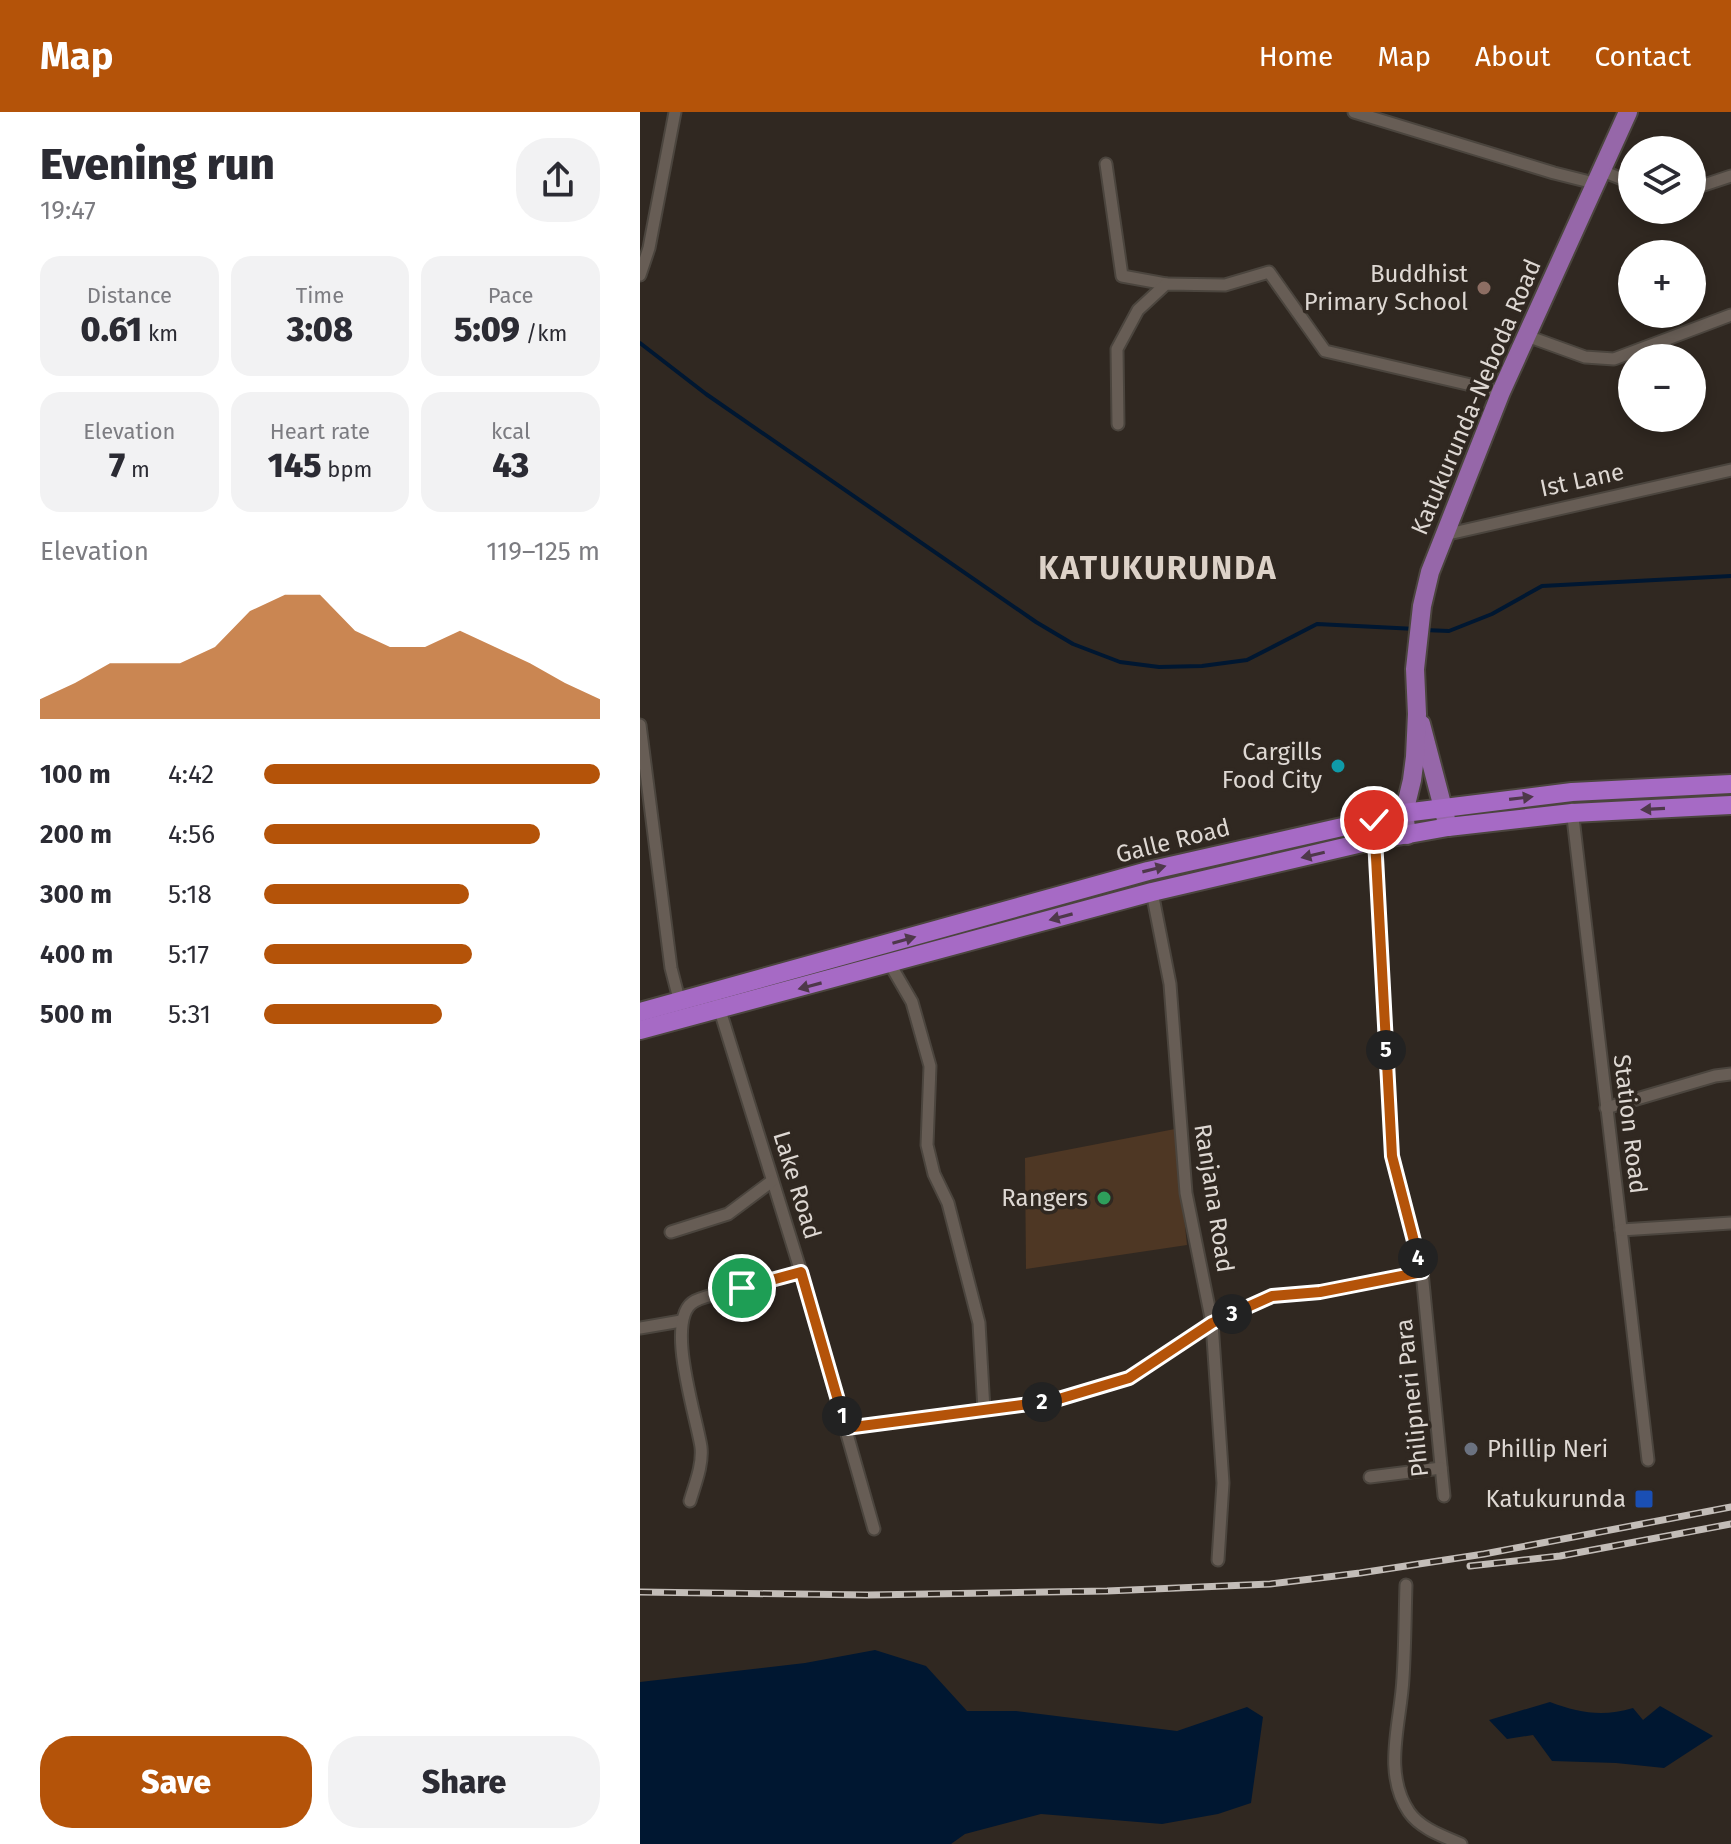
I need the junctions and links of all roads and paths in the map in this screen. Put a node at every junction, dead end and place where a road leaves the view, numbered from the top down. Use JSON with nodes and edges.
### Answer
{"nodes":[{"id":1,"x":675,"y":112,"type":"edge"},
{"id":2,"x":1354,"y":112,"type":"edge"},
{"id":3,"x":1628,"y":112,"type":"edge"},
{"id":4,"x":1106,"y":164,"type":"dead end"},
{"id":5,"x":1597,"y":176,"type":"junction"},
{"id":6,"x":1731,"y":176,"type":"edge"},
{"id":7,"x":1618,"y":180,"type":"edge"},
{"id":8,"x":1706,"y":184,"type":"edge"},
{"id":9,"x":640,"y":275,"type":"edge"},
{"id":10,"x":1166,"y":284,"type":"junction"},
{"id":11,"x":1731,"y":315,"type":"edge"},
{"id":12,"x":1527,"y":336,"type":"junction"},
{"id":13,"x":1501,"y":392,"type":"junction"},
{"id":14,"x":1118,"y":424,"type":"dead end"},
{"id":15,"x":1731,"y":470,"type":"edge"},
{"id":16,"x":1443,"y":535,"type":"junction"},
{"id":17,"x":1417,"y":714,"type":"junction"},
{"id":18,"x":640,"y":725,"type":"edge"},
{"id":19,"x":1731,"y":784,"type":"edge"},
{"id":20,"x":1572,"y":792,"type":"junction"},
{"id":21,"x":1731,"y":805,"type":"edge"},
{"id":22,"x":1443,"y":807,"type":"junction"},
{"id":23,"x":1404,"y":813,"type":"junction"},
{"id":24,"x":1572,"y":813,"type":"junction"},
{"id":25,"x":1374,"y":820,"type":"junction"},
{"id":26,"x":1448,"y":827,"type":"junction"},
{"id":27,"x":1407,"y":835,"type":"junction"},
{"id":28,"x":1375,"y":840,"type":"junction"},
{"id":29,"x":1240,"y":849,"type":"junction"},
{"id":30,"x":1245,"y":870,"type":"junction"},
{"id":31,"x":1152,"y":892,"type":"junction"},
{"id":32,"x":890,"y":964,"type":"junction"},
{"id":33,"x":717,"y":1002,"type":"junction"},
{"id":34,"x":680,"y":1003,"type":"junction"},
{"id":35,"x":640,"y":1012,"type":"edge"},
{"id":36,"x":640,"y":1030,"type":"edge"},
{"id":37,"x":1731,"y":1074,"type":"edge"},
{"id":38,"x":1606,"y":1108,"type":"junction"},
{"id":39,"x":772,"y":1181,"type":"junction"},
{"id":40,"x":1731,"y":1223,"type":"edge"},
{"id":41,"x":1621,"y":1230,"type":"junction"},
{"id":42,"x":671,"y":1232,"type":"dead end"},
{"id":43,"x":801,"y":1272,"type":"junction"},
{"id":44,"x":1422,"y":1272,"type":"junction"},
{"id":45,"x":681,"y":1321,"type":"junction"},
{"id":46,"x":1212,"y":1323,"type":"junction"},
{"id":47,"x":640,"y":1328,"type":"edge"},
{"id":48,"x":984,"y":1410,"type":"junction"},
{"id":49,"x":846,"y":1428,"type":"junction"},
{"id":50,"x":1648,"y":1460,"type":"dead end"},
{"id":51,"x":1441,"y":1468,"type":"junction"},
{"id":52,"x":1370,"y":1477,"type":"dead end"},
{"id":53,"x":1444,"y":1496,"type":"dead end"},
{"id":54,"x":690,"y":1501,"type":"dead end"},
{"id":55,"x":874,"y":1529,"type":"dead end"},
{"id":56,"x":1218,"y":1560,"type":"dead end"},
{"id":57,"x":1406,"y":1585,"type":"dead end"},
{"id":58,"x":1461,"y":1844,"type":"edge"}],
"edges":[{"from":1,"to":9,"type":"street"},
{"from":2,"to":5,"type":"street"},
{"from":3,"to":5,"type":"main road","name":"Katukurunda-Neboda Road"},
{"from":4,"to":10,"type":"street"},
{"from":5,"to":7,"type":"street"},
{"from":5,"to":12,"type":"main road","name":"Katukurunda-Neboda Road"},
{"from":6,"to":8,"type":"street"},
{"from":10,"to":13,"type":"street"},
{"from":10,"to":14,"type":"street"},
{"from":11,"to":12,"type":"street"},
{"from":12,"to":13,"type":"main road","name":"Katukurunda-Neboda Road"},
{"from":13,"to":16,"type":"main road","name":"Katukurunda-Neboda Road"},
{"from":15,"to":16,"type":"street","name":"Ist Lane"},
{"from":16,"to":17,"type":"main road","name":"Katukurunda-Neboda Road"},
{"from":17,"to":22,"type":"main road","name":"Katukurunda-Neboda Road"},
{"from":17,"to":23,"type":"main road","name":"Katukurunda-Neboda Road"},
{"from":18,"to":34,"type":"street"},
{"from":19,"to":20,"type":"highway","name":"Galle Road"},
{"from":22,"to":20,"type":"highway","name":"Galle Road","one_way":true},
{"from":20,"to":24,"type":"street","name":"Station Road"},
{"from":21,"to":24,"type":"highway","name":"Galle Road","one_way":true},
{"from":22,"to":23,"type":"highway","name":"Galle Road"},
{"from":22,"to":26,"type":"main road","name":"Katukurunda-Neboda Road"},
{"from":23,"to":25,"type":"highway","name":"Galle Road"},
{"from":23,"to":27,"type":"main road","name":"Katukurunda-Neboda Road"},
{"from":24,"to":26,"type":"highway","name":"Galle Road"},
{"from":24,"to":38,"type":"street","name":"Station Road"},
{"from":25,"to":28,"type":"street","name":"Philipneri Para"},
{"from":25,"to":29,"type":"highway","name":"Galle Road"},
{"from":26,"to":27,"type":"highway","name":"Galle Road"},
{"from":27,"to":28,"type":"highway","name":"Galle Road"},
{"from":28,"to":30,"type":"highway","name":"Galle Road","one_way":true},
{"from":28,"to":44,"type":"street","name":"Philipneri Para"},
{"from":29,"to":30,"type":"highway"},
{"from":33,"to":29,"type":"highway","name":"Galle Road","one_way":true},
{"from":30,"to":31,"type":"highway","name":"Galle Road"},
{"from":31,"to":32,"type":"highway","name":"Galle Road","one_way":true},
{"from":31,"to":46,"type":"street","name":"Ranjana Road"},
{"from":32,"to":33,"type":"highway","name":"Galle Road","one_way":true},
{"from":32,"to":48,"type":"street"},
{"from":33,"to":34,"type":"highway","name":"Galle Road"},
{"from":33,"to":36,"type":"highway","name":"Galle Road"},
{"from":33,"to":39,"type":"street","name":"Lake Road"},
{"from":34,"to":35,"type":"highway","name":"Galle Road"},
{"from":37,"to":38,"type":"street"},
{"from":38,"to":41,"type":"street","name":"Station Road"},
{"from":39,"to":42,"type":"street"},
{"from":39,"to":43,"type":"street","name":"Lake Road"},
{"from":40,"to":41,"type":"street"},
{"from":41,"to":50,"type":"street","name":"Station Road"},
{"from":43,"to":45,"type":"street"},
{"from":43,"to":49,"type":"street","name":"Lake Road"},
{"from":44,"to":46,"type":"street"},
{"from":44,"to":51,"type":"street","name":"Philipneri Para"},
{"from":45,"to":47,"type":"street"},
{"from":45,"to":54,"type":"street"},
{"from":46,"to":48,"type":"street"},
{"from":46,"to":56,"type":"street","name":"Ranjana Road"},
{"from":48,"to":49,"type":"street"},
{"from":49,"to":55,"type":"street","name":"Lake Road"},
{"from":51,"to":52,"type":"street"},
{"from":51,"to":53,"type":"street","name":"Philipneri Para"},
{"from":57,"to":58,"type":"street"}]}
